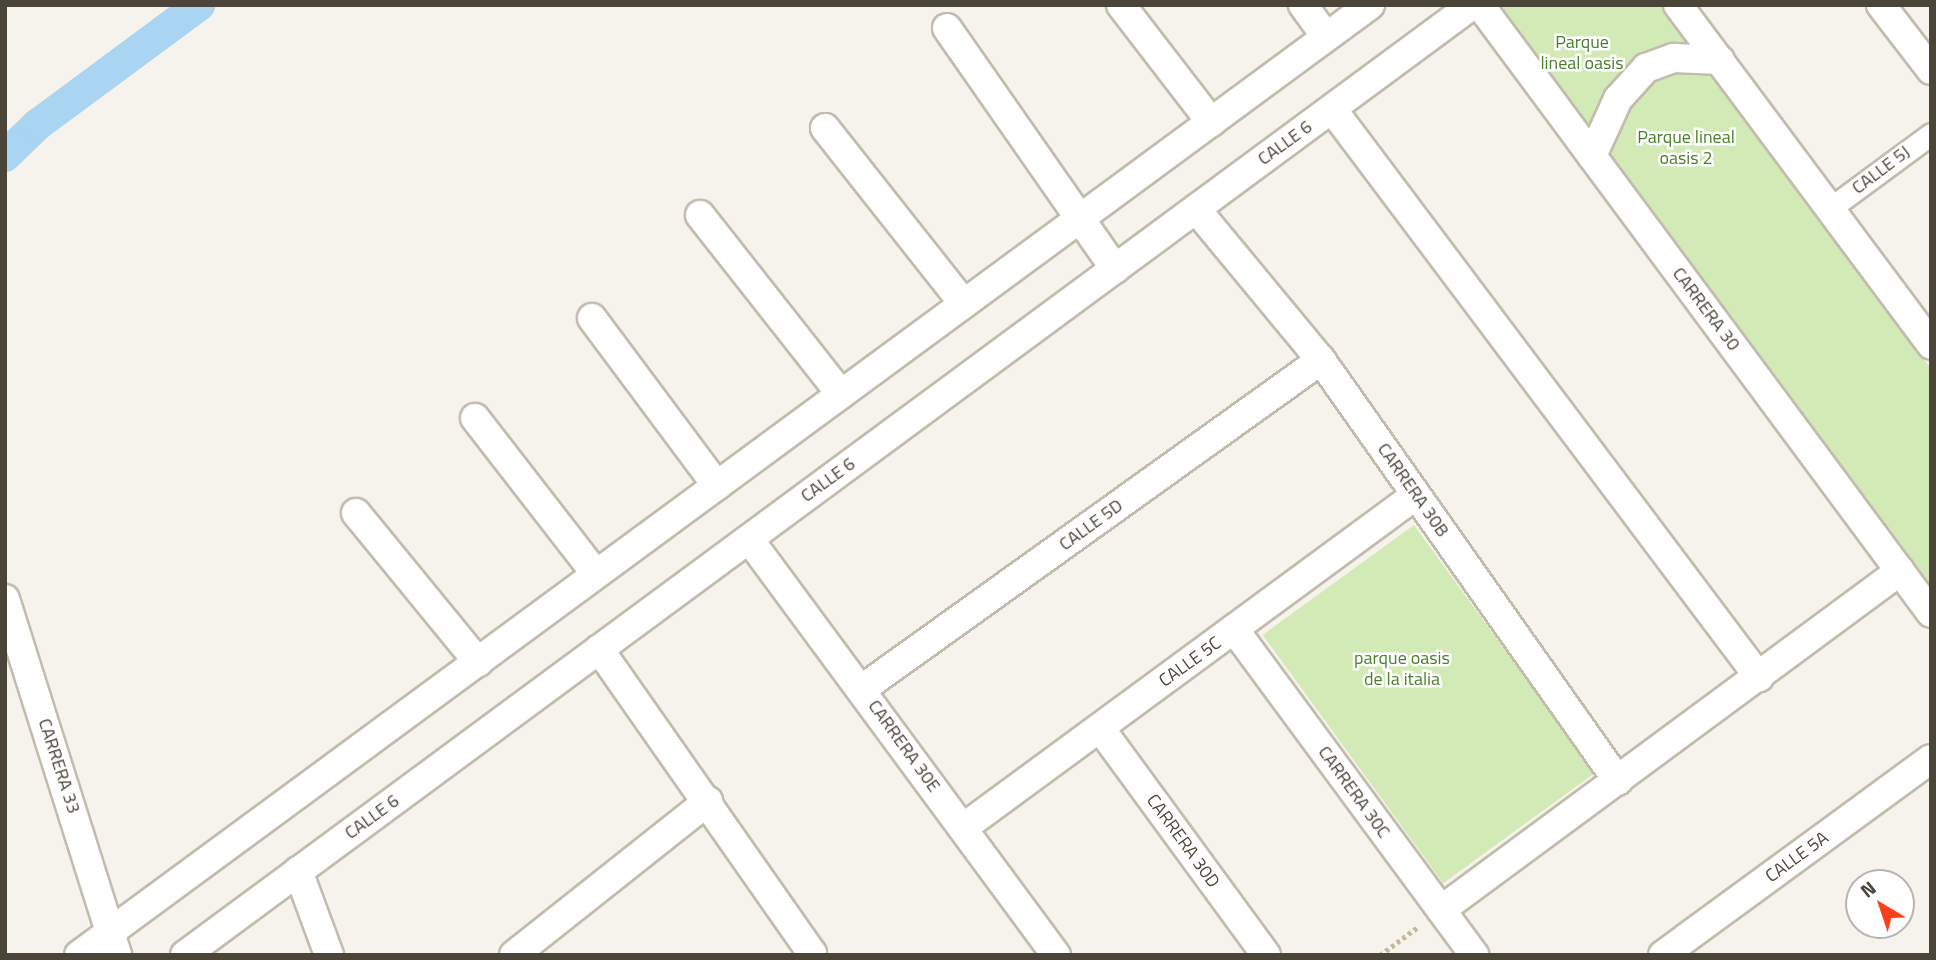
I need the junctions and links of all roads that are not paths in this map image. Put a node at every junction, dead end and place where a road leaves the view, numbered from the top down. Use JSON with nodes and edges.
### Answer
{"nodes":[{"id":1,"x":1121,"y":5,"type":"edge"},
{"id":2,"x":1303,"y":5,"type":"edge"},
{"id":3,"x":1370,"y":5,"type":"edge"},
{"id":4,"x":1472,"y":5,"type":"edge"},
{"id":5,"x":1480,"y":5,"type":"edge"},
{"id":6,"x":1678,"y":5,"type":"edge"},
{"id":7,"x":1881,"y":5,"type":"edge"},
{"id":8,"x":947,"y":28,"type":"dead end"},
{"id":9,"x":1326,"y":37,"type":"junction"},
{"id":10,"x":1720,"y":60,"type":"junction"},
{"id":11,"x":1931,"y":71,"type":"edge"},
{"id":12,"x":1332,"y":109,"type":"junction"},
{"id":13,"x":1211,"y":122,"type":"junction"},
{"id":14,"x":825,"y":128,"type":"dead end"},
{"id":15,"x":1931,"y":134,"type":"edge"},
{"id":16,"x":1592,"y":156,"type":"junction"},
{"id":17,"x":1832,"y":207,"type":"junction"},
{"id":18,"x":1196,"y":209,"type":"junction"},
{"id":19,"x":700,"y":215,"type":"dead end"},
{"id":20,"x":1079,"y":219,"type":"junction"},
{"id":21,"x":1115,"y":269,"type":"junction"},
{"id":22,"x":964,"y":304,"type":"junction"},
{"id":23,"x":592,"y":318,"type":"dead end"},
{"id":24,"x":1931,"y":345,"type":"edge"},
{"id":25,"x":1321,"y":360,"type":"junction"},
{"id":26,"x":841,"y":394,"type":"junction"},
{"id":27,"x":475,"y":418,"type":"dead end"},
{"id":28,"x":717,"y":486,"type":"junction"},
{"id":29,"x":1416,"y":495,"type":"junction"},
{"id":30,"x":356,"y":513,"type":"dead end"},
{"id":31,"x":749,"y":539,"type":"junction"},
{"id":32,"x":1900,"y":572,"type":"junction"},
{"id":33,"x":596,"y":574,"type":"junction"},
{"id":34,"x":5,"y":600,"type":"edge"},
{"id":35,"x":1931,"y":613,"type":"edge"},
{"id":36,"x":1234,"y":629,"type":"junction"},
{"id":37,"x":599,"y":649,"type":"junction"},
{"id":38,"x":478,"y":662,"type":"junction"},
{"id":39,"x":1759,"y":677,"type":"junction"},
{"id":40,"x":862,"y":690,"type":"junction"},
{"id":41,"x":1100,"y":728,"type":"junction"},
{"id":42,"x":1931,"y":759,"type":"edge"},
{"id":43,"x":1618,"y":781,"type":"junction"},
{"id":44,"x":708,"y":801,"type":"junction"},
{"id":45,"x":963,"y":828,"type":"junction"},
{"id":46,"x":298,"y":871,"type":"junction"},
{"id":47,"x":1441,"y":910,"type":"junction"},
{"id":48,"x":113,"y":944,"type":"edge"},
{"id":49,"x":812,"y":954,"type":"edge"},
{"id":50,"x":79,"y":955,"type":"edge"},
{"id":51,"x":185,"y":955,"type":"edge"},
{"id":52,"x":329,"y":955,"type":"edge"},
{"id":53,"x":514,"y":955,"type":"edge"},
{"id":54,"x":1056,"y":955,"type":"edge"},
{"id":55,"x":1266,"y":955,"type":"edge"},
{"id":56,"x":1474,"y":955,"type":"edge"},
{"id":57,"x":1663,"y":955,"type":"edge"}],
"edges":[{"from":1,"to":13,"type":"street"},
{"from":2,"to":9,"type":"street"},
{"from":3,"to":9,"type":"street"},
{"from":4,"to":12,"type":"street","name":"CALLE 6"},
{"from":5,"to":16,"type":"street","name":"CARRERA 30"},
{"from":6,"to":10,"type":"street"},
{"from":7,"to":11,"type":"street"},
{"from":8,"to":20,"type":"street"},
{"from":9,"to":13,"type":"street"},
{"from":10,"to":16,"type":"street"},
{"from":10,"to":17,"type":"street"},
{"from":12,"to":18,"type":"street","name":"CALLE 6"},
{"from":12,"to":39,"type":"street"},
{"from":13,"to":20,"type":"street"},
{"from":14,"to":22,"type":"street"},
{"from":15,"to":17,"type":"street","name":"CALLE 5J"},
{"from":16,"to":32,"type":"street","name":"CARRERA 30"},
{"from":17,"to":24,"type":"street"},
{"from":18,"to":21,"type":"street","name":"CALLE 6"},
{"from":18,"to":25,"type":"street","name":"CARRERA 30B"},
{"from":19,"to":26,"type":"street"},
{"from":20,"to":21,"type":"street"},
{"from":20,"to":22,"type":"street"},
{"from":21,"to":31,"type":"street","name":"CALLE 6"},
{"from":22,"to":26,"type":"street"},
{"from":23,"to":28,"type":"street"},
{"from":25,"to":29,"type":"street","name":"CARRERA 30B"},
{"from":25,"to":40,"type":"street","name":"CALLE 5D"},
{"from":26,"to":28,"type":"street"},
{"from":27,"to":33,"type":"street"},
{"from":28,"to":33,"type":"street"},
{"from":29,"to":36,"type":"street","name":"CALLE 5C"},
{"from":29,"to":43,"type":"street","name":"CARRERA 30B"},
{"from":30,"to":38,"type":"street"},
{"from":31,"to":37,"type":"street","name":"CALLE 6"},
{"from":31,"to":40,"type":"street","name":"CARRERA 30E"},
{"from":32,"to":35,"type":"street","name":"CARRERA 30"},
{"from":32,"to":39,"type":"street"},
{"from":33,"to":38,"type":"street"},
{"from":34,"to":48,"type":"street","name":"CARRERA 33"},
{"from":36,"to":41,"type":"street","name":"CALLE 5C"},
{"from":36,"to":47,"type":"street","name":"CARRERA 30C"},
{"from":37,"to":44,"type":"street"},
{"from":37,"to":46,"type":"street","name":"CALLE 6"},
{"from":38,"to":48,"type":"street"},
{"from":39,"to":43,"type":"street"},
{"from":40,"to":45,"type":"street","name":"CARRERA 30E"},
{"from":41,"to":45,"type":"street","name":"CALLE 5C"},
{"from":41,"to":55,"type":"street","name":"CARRERA 30D"},
{"from":42,"to":57,"type":"street","name":"CALLE 5A"},
{"from":43,"to":47,"type":"street"},
{"from":44,"to":49,"type":"street"},
{"from":44,"to":53,"type":"street"},
{"from":45,"to":54,"type":"street","name":"CARRERA 30E"},
{"from":46,"to":51,"type":"street","name":"CALLE 6"},
{"from":46,"to":52,"type":"street"},
{"from":47,"to":56,"type":"street","name":"CARRERA 30C"},
{"from":48,"to":50,"type":"street"}]}
